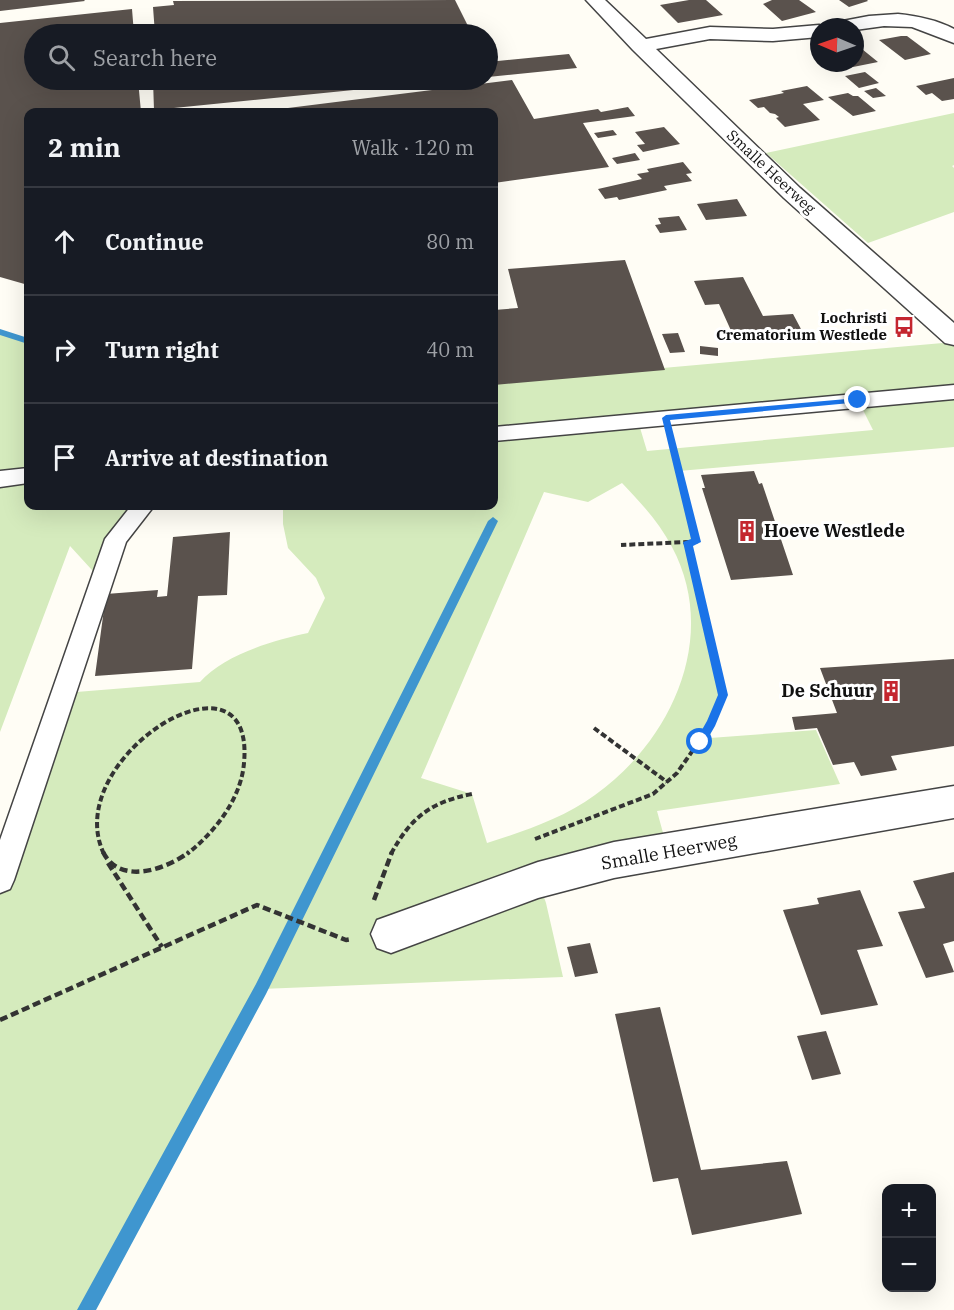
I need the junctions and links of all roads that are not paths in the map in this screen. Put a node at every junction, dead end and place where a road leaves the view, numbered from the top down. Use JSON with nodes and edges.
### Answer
{"nodes":[{"id":1,"x":595,"y":0,"type":"edge"},
{"id":2,"x":864,"y":23,"type":"edge"},
{"id":3,"x":810,"y":32,"type":"edge"},
{"id":4,"x":954,"y":37,"type":"edge"},
{"id":5,"x":640,"y":46,"type":"junction"},
{"id":6,"x":954,"y":337,"type":"edge"},
{"id":7,"x":954,"y":392,"type":"edge"},
{"id":8,"x":498,"y":434,"type":"edge"},
{"id":9,"x":24,"y":476,"type":"edge"},
{"id":10,"x":0,"y":479,"type":"edge"},
{"id":11,"x":140,"y":510,"type":"edge"},
{"id":12,"x":954,"y":802,"type":"edge"},
{"id":13,"x":0,"y":880,"type":"edge"},
{"id":14,"x":388,"y":917,"type":"road end"}],
"edges":[{"from":1,"to":5,"type":"street","name":"Smalle Heerweg"},
{"from":2,"to":4,"type":"street"},
{"from":3,"to":5,"type":"street"},
{"from":5,"to":6,"type":"street","name":"Smalle Heerweg"},
{"from":7,"to":8,"type":"lane"},
{"from":9,"to":10,"type":"lane"},
{"from":11,"to":13,"type":"lane"},
{"from":12,"to":14,"type":"street","name":"Smalle Heerweg"}]}
